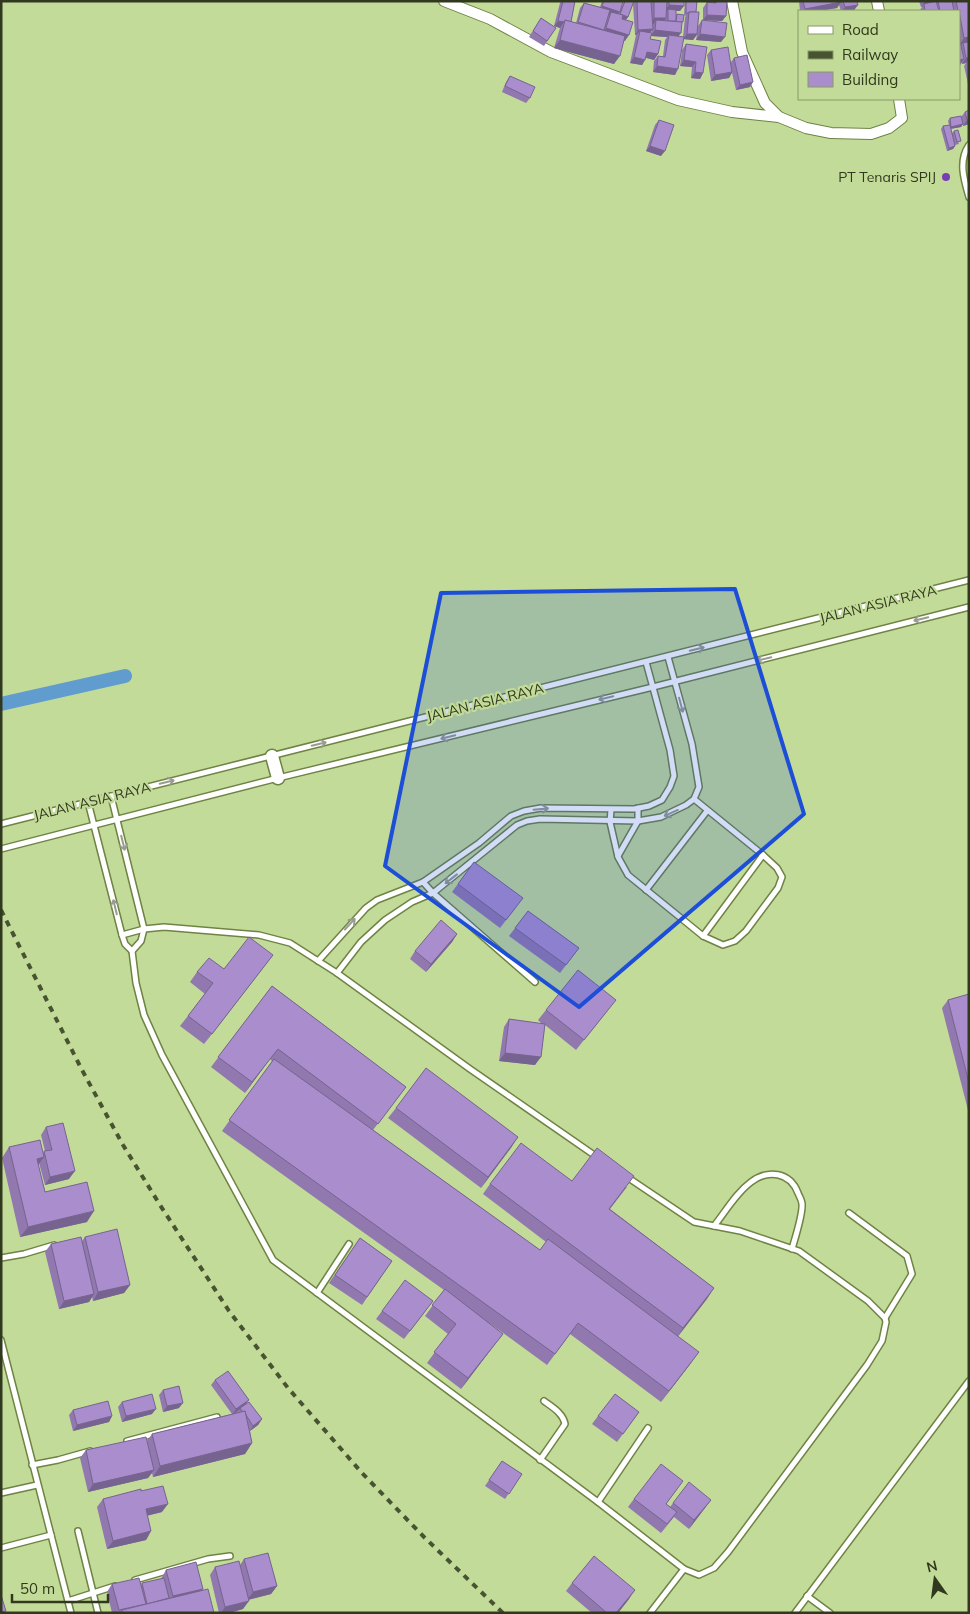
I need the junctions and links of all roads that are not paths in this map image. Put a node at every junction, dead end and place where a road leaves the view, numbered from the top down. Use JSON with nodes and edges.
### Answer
{"nodes":[{"id":1,"x":444,"y":1,"type":"edge"},
{"id":2,"x":732,"y":1,"type":"edge"},
{"id":3,"x":899,"y":100,"type":"edge"},
{"id":4,"x":779,"y":117,"type":"junction"},
{"id":5,"x":969,"y":145,"type":"edge"},
{"id":6,"x":969,"y":197,"type":"edge"},
{"id":7,"x":969,"y":580,"type":"edge"},
{"id":8,"x":969,"y":607,"type":"edge"},
{"id":9,"x":668,"y":657,"type":"junction"},
{"id":10,"x":646,"y":662,"type":"junction"},
{"id":11,"x":675,"y":681,"type":"junction"},
{"id":12,"x":653,"y":687,"type":"junction"},
{"id":13,"x":272,"y":756,"type":"junction"},
{"id":14,"x":278,"y":778,"type":"junction"},
{"id":15,"x":111,"y":796,"type":"junction"},
{"id":16,"x":694,"y":799,"type":"junction"},
{"id":17,"x":88,"y":802,"type":"junction"},
{"id":18,"x":638,"y":808,"type":"junction"},
{"id":19,"x":611,"y":810,"type":"junction"},
{"id":20,"x":707,"y":811,"type":"junction"},
{"id":21,"x":117,"y":819,"type":"junction"},
{"id":22,"x":638,"y":821,"type":"junction"},
{"id":23,"x":610,"y":822,"type":"junction"},
{"id":24,"x":1,"y":824,"type":"edge"},
{"id":25,"x":93,"y":825,"type":"junction"},
{"id":26,"x":1,"y":850,"type":"edge"},
{"id":27,"x":763,"y":855,"type":"junction"},
{"id":28,"x":618,"y":857,"type":"junction"},
{"id":29,"x":423,"y":882,"type":"junction"},
{"id":30,"x":646,"y":890,"type":"junction"},
{"id":31,"x":433,"y":893,"type":"junction"},
{"id":32,"x":144,"y":929,"type":"junction"},
{"id":33,"x":122,"y":935,"type":"junction"},
{"id":34,"x":703,"y":936,"type":"junction"},
{"id":35,"x":132,"y":951,"type":"junction"},
{"id":36,"x":318,"y":961,"type":"junction"},
{"id":37,"x":336,"y":973,"type":"junction"},
{"id":38,"x":535,"y":982,"type":"dead end"},
{"id":39,"x":600,"y":1159,"type":"edge"},
{"id":40,"x":624,"y":1175,"type":"edge"},
{"id":41,"x":849,"y":1213,"type":"dead end"},
{"id":42,"x":714,"y":1226,"type":"junction"},
{"id":43,"x":61,"y":1243,"type":"edge"},
{"id":44,"x":349,"y":1244,"type":"dead end"},
{"id":45,"x":792,"y":1249,"type":"junction"},
{"id":46,"x":1,"y":1258,"type":"edge"},
{"id":47,"x":317,"y":1293,"type":"junction"},
{"id":48,"x":885,"y":1318,"type":"junction"},
{"id":49,"x":1,"y":1340,"type":"edge"},
{"id":50,"x":969,"y":1381,"type":"edge"},
{"id":51,"x":544,"y":1401,"type":"dead end"},
{"id":52,"x":217,"y":1417,"type":"edge"},
{"id":53,"x":648,"y":1428,"type":"dead end"},
{"id":54,"x":123,"y":1442,"type":"edge"},
{"id":55,"x":95,"y":1450,"type":"edge"},
{"id":56,"x":540,"y":1460,"type":"junction"},
{"id":57,"x":32,"y":1465,"type":"junction"},
{"id":58,"x":37,"y":1485,"type":"junction"},
{"id":59,"x":1,"y":1493,"type":"edge"},
{"id":60,"x":598,"y":1502,"type":"junction"},
{"id":61,"x":78,"y":1532,"type":"dead end"},
{"id":62,"x":51,"y":1535,"type":"junction"},
{"id":63,"x":1,"y":1548,"type":"edge"},
{"id":64,"x":230,"y":1556,"type":"dead end"},
{"id":65,"x":684,"y":1569,"type":"junction"},
{"id":66,"x":127,"y":1582,"type":"edge"},
{"id":67,"x":118,"y":1585,"type":"edge"},
{"id":68,"x":93,"y":1592,"type":"junction"},
{"id":69,"x":806,"y":1596,"type":"junction"},
{"id":70,"x":68,"y":1600,"type":"junction"},
{"id":71,"x":71,"y":1613,"type":"edge"},
{"id":72,"x":98,"y":1613,"type":"edge"},
{"id":73,"x":650,"y":1613,"type":"edge"},
{"id":74,"x":794,"y":1613,"type":"edge"},
{"id":75,"x":830,"y":1613,"type":"edge"}],
"edges":[{"from":1,"to":4,"type":"street"},
{"from":2,"to":4,"type":"street"},
{"from":3,"to":4,"type":"street"},
{"from":5,"to":6,"type":"lane"},
{"from":9,"to":7,"type":"lane","name":"JALAN ASIA RAYA","one_way":true},
{"from":8,"to":11,"type":"lane","name":"JALAN ASIA RAYA","one_way":true},
{"from":9,"to":10,"type":"lane","name":"JALAN ASIA RAYA"},
{"from":9,"to":11,"type":"lane"},
{"from":10,"to":12,"type":"lane"},
{"from":13,"to":10,"type":"lane","name":"JALAN ASIA RAYA","one_way":true},
{"from":11,"to":12,"type":"lane","name":"JALAN ASIA RAYA"},
{"from":11,"to":16,"type":"lane","one_way":true},
{"from":12,"to":14,"type":"lane","name":"JALAN ASIA RAYA","one_way":true},
{"from":12,"to":18,"type":"lane"},
{"from":13,"to":14,"type":"street"},
{"from":15,"to":13,"type":"lane","name":"JALAN ASIA RAYA","one_way":true},
{"from":14,"to":21,"type":"lane","name":"JALAN ASIA RAYA"},
{"from":15,"to":17,"type":"lane","name":"JALAN ASIA RAYA"},
{"from":15,"to":21,"type":"lane"},
{"from":16,"to":20,"type":"lane"},
{"from":16,"to":22,"type":"lane","one_way":true},
{"from":17,"to":24,"type":"lane","name":"JALAN ASIA RAYA"},
{"from":17,"to":25,"type":"lane"},
{"from":18,"to":19,"type":"lane"},
{"from":18,"to":22,"type":"lane"},
{"from":19,"to":23,"type":"lane"},
{"from":29,"to":19,"type":"lane","one_way":true},
{"from":20,"to":27,"type":"lane"},
{"from":20,"to":30,"type":"lane"},
{"from":21,"to":25,"type":"lane","name":"JALAN ASIA RAYA"},
{"from":21,"to":32,"type":"lane","one_way":true},
{"from":22,"to":23,"type":"lane"},
{"from":22,"to":28,"type":"lane"},
{"from":23,"to":28,"type":"lane"},
{"from":23,"to":31,"type":"lane","one_way":true},
{"from":25,"to":26,"type":"lane","name":"JALAN ASIA RAYA"},
{"from":33,"to":25,"type":"lane","one_way":true},
{"from":27,"to":34,"type":"lane"},
{"from":27,"to":34,"type":"lane"},
{"from":28,"to":30,"type":"lane"},
{"from":29,"to":31,"type":"lane"},
{"from":36,"to":29,"type":"lane","one_way":true},
{"from":30,"to":34,"type":"lane"},
{"from":31,"to":37,"type":"lane"},
{"from":31,"to":38,"type":"lane"},
{"from":32,"to":33,"type":"lane"},
{"from":32,"to":35,"type":"lane"},
{"from":32,"to":36,"type":"lane"},
{"from":33,"to":35,"type":"lane"},
{"from":35,"to":47,"type":"lane"},
{"from":36,"to":37,"type":"lane"},
{"from":37,"to":39,"type":"lane"},
{"from":40,"to":42,"type":"lane"},
{"from":41,"to":48,"type":"lane"},
{"from":42,"to":45,"type":"lane"},
{"from":42,"to":45,"type":"lane"},
{"from":43,"to":46,"type":"lane"},
{"from":44,"to":47,"type":"lane"},
{"from":45,"to":48,"type":"lane"},
{"from":47,"to":56,"type":"lane"},
{"from":48,"to":65,"type":"lane"},
{"from":49,"to":57,"type":"lane"},
{"from":50,"to":69,"type":"lane"},
{"from":51,"to":56,"type":"lane"},
{"from":52,"to":54,"type":"lane"},
{"from":53,"to":60,"type":"lane"},
{"from":55,"to":57,"type":"lane"},
{"from":56,"to":60,"type":"lane"},
{"from":57,"to":58,"type":"lane"},
{"from":58,"to":59,"type":"lane"},
{"from":58,"to":62,"type":"lane"},
{"from":60,"to":65,"type":"lane"},
{"from":61,"to":68,"type":"lane"},
{"from":62,"to":63,"type":"lane"},
{"from":62,"to":70,"type":"lane"},
{"from":64,"to":66,"type":"lane"},
{"from":65,"to":73,"type":"lane"},
{"from":67,"to":68,"type":"lane"},
{"from":68,"to":70,"type":"lane"},
{"from":68,"to":72,"type":"lane"},
{"from":69,"to":74,"type":"lane"},
{"from":69,"to":75,"type":"lane"},
{"from":70,"to":71,"type":"lane"}]}
